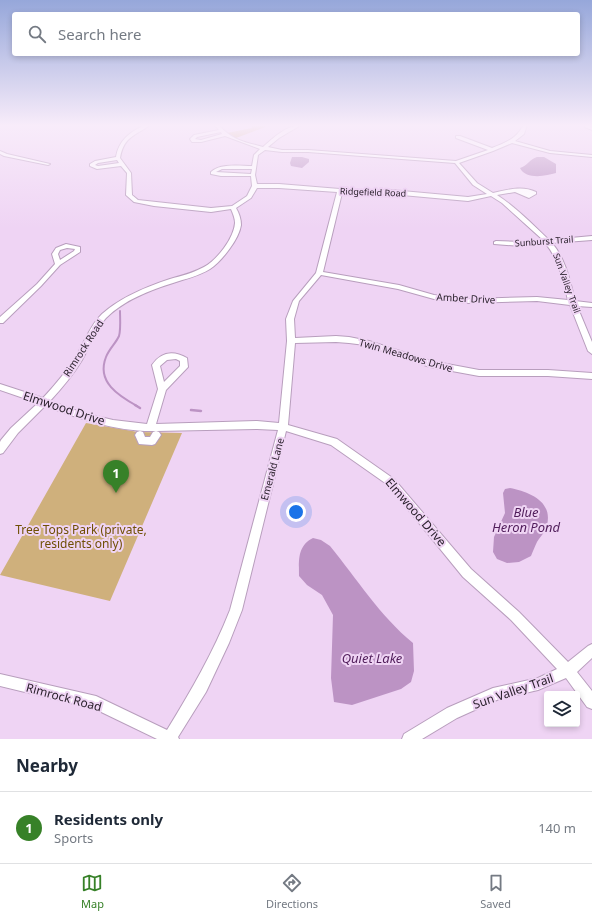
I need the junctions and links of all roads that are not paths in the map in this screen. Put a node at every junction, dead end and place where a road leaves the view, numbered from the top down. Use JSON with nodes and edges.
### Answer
{"nodes":[{"id":1,"x":25,"y":159,"type":"edge"},
{"id":2,"x":110,"y":159,"type":"edge"},
{"id":3,"x":119,"y":159,"type":"edge"},
{"id":4,"x":255,"y":159,"type":"edge"},
{"id":5,"x":422,"y":159,"type":"edge"},
{"id":6,"x":466,"y":159,"type":"edge"},
{"id":7,"x":456,"y":162,"type":"junction"},
{"id":8,"x":48,"y":164,"type":"dead end"},
{"id":9,"x":123,"y":164,"type":"junction"},
{"id":10,"x":254,"y":167,"type":"junction"},
{"id":11,"x":253,"y":175,"type":"junction"},
{"id":12,"x":255,"y":186,"type":"junction"},
{"id":13,"x":516,"y":190,"type":"dead end"},
{"id":14,"x":340,"y":191,"type":"junction"},
{"id":15,"x":492,"y":194,"type":"junction"},
{"id":16,"x":233,"y":207,"type":"junction"},
{"id":17,"x":592,"y":238,"type":"edge"},
{"id":18,"x":548,"y":242,"type":"junction"},
{"id":19,"x":496,"y":243,"type":"dead end"},
{"id":20,"x":58,"y":264,"type":"dead end"},
{"id":21,"x":319,"y":272,"type":"junction"},
{"id":22,"x":572,"y":302,"type":"junction"},
{"id":23,"x":592,"y":305,"type":"edge"},
{"id":24,"x":0,"y":321,"type":"edge"},
{"id":25,"x":291,"y":342,"type":"junction"},
{"id":26,"x":592,"y":351,"type":"edge"},
{"id":27,"x":592,"y":376,"type":"edge"},
{"id":28,"x":0,"y":387,"type":"edge"},
{"id":29,"x":162,"y":389,"type":"dead end"},
{"id":30,"x":43,"y":403,"type":"junction"},
{"id":31,"x":283,"y":427,"type":"junction"},
{"id":32,"x":153,"y":432,"type":"junction"},
{"id":33,"x":140,"y":435,"type":"dead end"},
{"id":34,"x":0,"y":450,"type":"edge"},
{"id":35,"x":592,"y":650,"type":"edge"},
{"id":36,"x":568,"y":671,"type":"junction"},
{"id":37,"x":0,"y":680,"type":"edge"},
{"id":38,"x":592,"y":702,"type":"edge"},
{"id":39,"x":170,"y":739,"type":"edge"},
{"id":40,"x":409,"y":739,"type":"edge"}],
"edges":[{"from":1,"to":8,"type":"street"},
{"from":2,"to":9,"type":"street"},
{"from":3,"to":9,"type":"street"},
{"from":4,"to":10,"type":"street"},
{"from":5,"to":7,"type":"street"},
{"from":6,"to":7,"type":"street"},
{"from":7,"to":15,"type":"street","name":"Sun Valley Trail"},
{"from":9,"to":16,"type":"street"},
{"from":10,"to":11,"type":"street"},
{"from":10,"to":11,"type":"street"},
{"from":11,"to":12,"type":"street"},
{"from":12,"to":14,"type":"street","name":"Ridgefield Road"},
{"from":12,"to":16,"type":"street"},
{"from":13,"to":15,"type":"street","name":"Ridgefield Road"},
{"from":14,"to":15,"type":"street","name":"Ridgefield Road"},
{"from":14,"to":21,"type":"street","name":"Emerald Lane"},
{"from":15,"to":18,"type":"street","name":"Sun Valley Trail"},
{"from":16,"to":30,"type":"street","name":"Rimrock Road"},
{"from":17,"to":18,"type":"street","name":"Sunburst Trail"},
{"from":18,"to":19,"type":"street","name":"Sunburst Trail"},
{"from":18,"to":22,"type":"street","name":"Sun Valley Trail"},
{"from":20,"to":24,"type":"street"},
{"from":21,"to":22,"type":"street","name":"Amber Drive"},
{"from":21,"to":25,"type":"street","name":"Emerald Lane"},
{"from":22,"to":23,"type":"street","name":"Amber Drive"},
{"from":22,"to":26,"type":"street","name":"Sun Valley Trail"},
{"from":25,"to":27,"type":"street","name":"Twin Meadows Drive"},
{"from":25,"to":31,"type":"street","name":"Emerald Lane"},
{"from":28,"to":30,"type":"street","name":"Elmwood Drive"},
{"from":29,"to":32,"type":"street"},
{"from":30,"to":32,"type":"street","name":"Elmwood Drive"},
{"from":30,"to":34,"type":"street","name":"Rimrock Road"},
{"from":31,"to":32,"type":"street","name":"Elmwood Drive"},
{"from":31,"to":36,"type":"street","name":"Elmwood Drive"},
{"from":31,"to":39,"type":"street","name":"Emerald Lane"},
{"from":32,"to":33,"type":"street"},
{"from":35,"to":36,"type":"street","name":"Sun Valley Trail"},
{"from":36,"to":38,"type":"street","name":"Elmwood Drive"},
{"from":36,"to":40,"type":"street","name":"Sun Valley Trail"},
{"from":37,"to":39,"type":"street","name":"Rimrock Road"}]}
